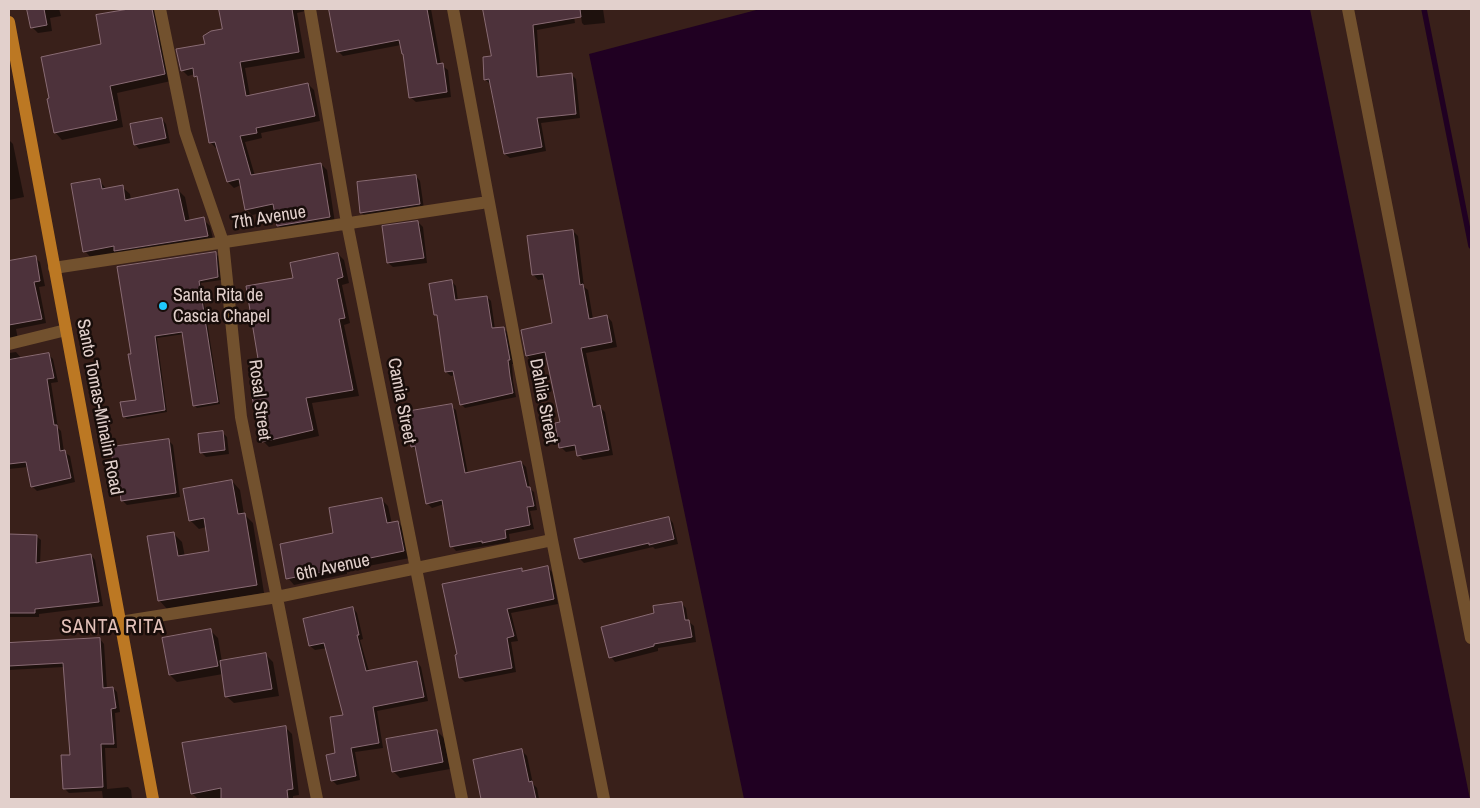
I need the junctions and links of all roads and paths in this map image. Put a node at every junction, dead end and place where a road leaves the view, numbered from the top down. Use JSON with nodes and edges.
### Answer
{"nodes":[{"id":1,"x":160,"y":9,"type":"edge"},
{"id":2,"x":310,"y":9,"type":"edge"},
{"id":3,"x":453,"y":9,"type":"edge"},
{"id":4,"x":1348,"y":9,"type":"edge"},
{"id":5,"x":9,"y":22,"type":"edge"},
{"id":6,"x":488,"y":202,"type":"junction"},
{"id":7,"x":347,"y":223,"type":"junction"},
{"id":8,"x":223,"y":242,"type":"junction"},
{"id":9,"x":54,"y":268,"type":"junction"},
{"id":10,"x":66,"y":330,"type":"junction"},
{"id":11,"x":9,"y":344,"type":"edge"},
{"id":12,"x":552,"y":540,"type":"junction"},
{"id":13,"x":416,"y":568,"type":"junction"},
{"id":14,"x":278,"y":598,"type":"junction"},
{"id":15,"x":120,"y":622,"type":"junction"},
{"id":16,"x":1471,"y":638,"type":"edge"},
{"id":17,"x":153,"y":799,"type":"edge"},
{"id":18,"x":317,"y":799,"type":"edge"},
{"id":19,"x":462,"y":799,"type":"edge"},
{"id":20,"x":604,"y":799,"type":"edge"}],
"edges":[{"from":1,"to":8,"type":"street","name":"Rosal Street"},
{"from":2,"to":7,"type":"street","name":"Camia Street"},
{"from":3,"to":6,"type":"street","name":"Dahlia Street"},
{"from":4,"to":16,"type":"street"},
{"from":5,"to":9,"type":"main road","name":"Santo Tomas-Minalin Road"},
{"from":6,"to":7,"type":"street","name":"7th Avenue"},
{"from":6,"to":12,"type":"street","name":"Dahlia Street"},
{"from":7,"to":8,"type":"street","name":"7th Avenue"},
{"from":7,"to":13,"type":"street","name":"Camia Street"},
{"from":8,"to":9,"type":"street","name":"7th Avenue"},
{"from":8,"to":14,"type":"street","name":"Rosal Street"},
{"from":9,"to":10,"type":"main road","name":"Santo Tomas-Minalin Road"},
{"from":10,"to":11,"type":"street"},
{"from":10,"to":15,"type":"main road","name":"Santo Tomas-Minalin Road"},
{"from":12,"to":13,"type":"street","name":"6th Avenue"},
{"from":12,"to":20,"type":"street","name":"Dahlia Street"},
{"from":13,"to":14,"type":"street","name":"6th Avenue"},
{"from":13,"to":19,"type":"street","name":"Camia Street"},
{"from":14,"to":15,"type":"street","name":"6th Avenue"},
{"from":14,"to":18,"type":"street","name":"Rosal Street"},
{"from":15,"to":17,"type":"main road","name":"Santo Tomas-Minalin Road"}]}
